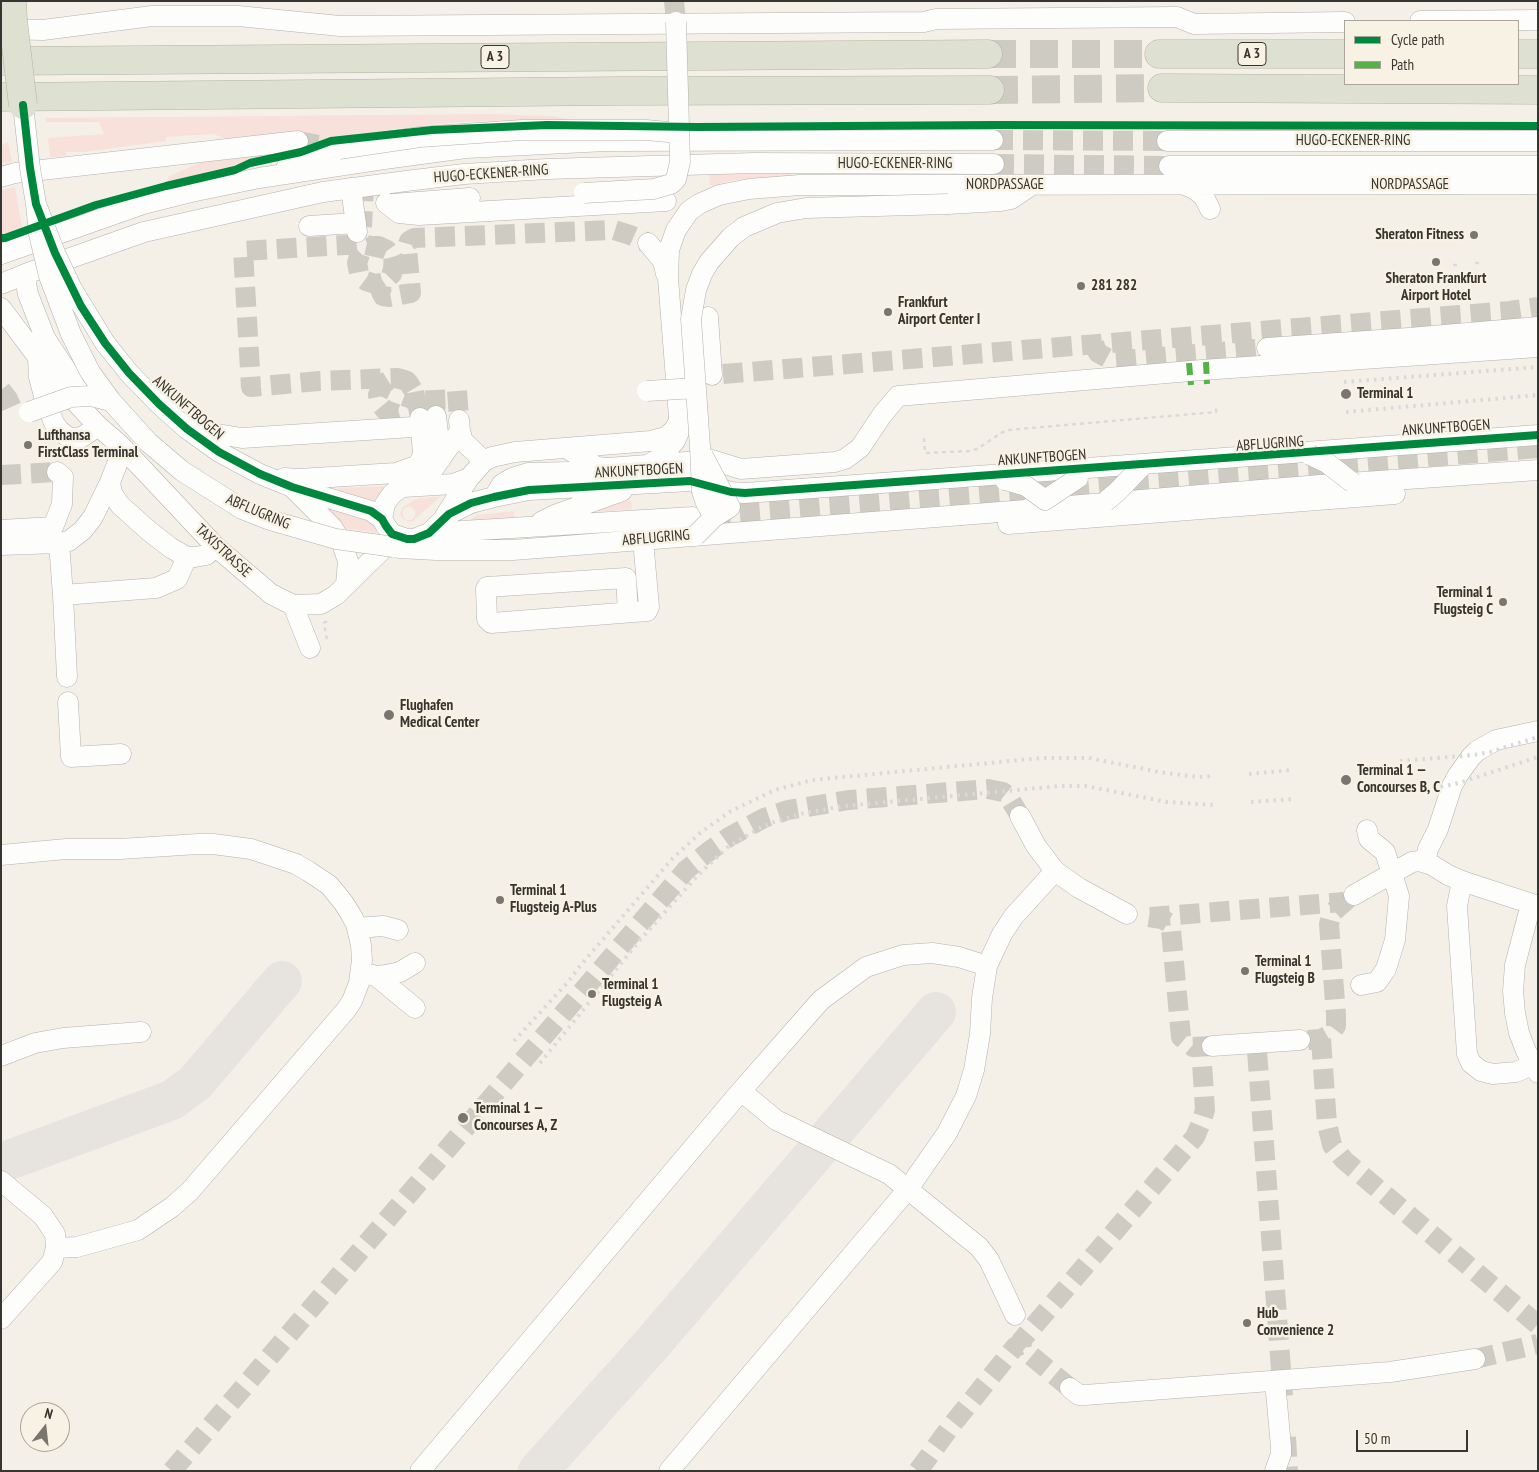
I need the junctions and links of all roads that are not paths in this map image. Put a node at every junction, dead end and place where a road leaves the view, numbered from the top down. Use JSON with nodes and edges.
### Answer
{"nodes":[{"id":1,"x":9,"y":17,"type":"edge"},
{"id":2,"x":1519,"y":20,"type":"edge"},
{"id":3,"x":1538,"y":20,"type":"edge"},
{"id":4,"x":676,"y":22,"type":"tunnel mouth"},
{"id":5,"x":1344,"y":22,"type":"edge"},
{"id":6,"x":988,"y":54,"type":"tunnel mouth"},
{"id":7,"x":1159,"y":54,"type":"tunnel mouth"},
{"id":8,"x":1344,"y":54,"type":"edge"},
{"id":9,"x":1519,"y":54,"type":"edge"},
{"id":10,"x":1538,"y":54,"type":"edge"},
{"id":11,"x":1,"y":61,"type":"edge"},
{"id":12,"x":1162,"y":88,"type":"tunnel mouth"},
{"id":13,"x":990,"y":90,"type":"tunnel mouth"},
{"id":14,"x":1538,"y":90,"type":"edge"},
{"id":15,"x":12,"y":101,"type":"edge"},
{"id":16,"x":679,"y":132,"type":"junction"},
{"id":17,"x":993,"y":140,"type":"tunnel mouth"},
{"id":18,"x":298,"y":141,"type":"tunnel mouth"},
{"id":19,"x":1168,"y":141,"type":"tunnel mouth"},
{"id":20,"x":1538,"y":141,"type":"edge"},
{"id":21,"x":994,"y":164,"type":"tunnel mouth"},
{"id":22,"x":1169,"y":166,"type":"tunnel mouth"},
{"id":23,"x":1538,"y":166,"type":"edge"},
{"id":24,"x":620,"y":167,"type":"junction"},
{"id":25,"x":1,"y":177,"type":"edge"},
{"id":26,"x":260,"y":178,"type":"junction"},
{"id":27,"x":1538,"y":184,"type":"edge"},
{"id":28,"x":1032,"y":185,"type":"junction"},
{"id":29,"x":1185,"y":185,"type":"junction"},
{"id":30,"x":1260,"y":185,"type":"junction"},
{"id":31,"x":351,"y":188,"type":"junction"},
{"id":32,"x":1538,"y":192,"type":"edge"},
{"id":33,"x":666,"y":201,"type":"junction"},
{"id":34,"x":386,"y":203,"type":"junction"},
{"id":35,"x":36,"y":204,"type":"junction"},
{"id":36,"x":143,"y":204,"type":"junction"},
{"id":37,"x":1210,"y":208,"type":"dead end"},
{"id":38,"x":309,"y":226,"type":"dead end"},
{"id":39,"x":676,"y":230,"type":"junction"},
{"id":40,"x":144,"y":237,"type":"junction"},
{"id":41,"x":648,"y":243,"type":"tunnel mouth"},
{"id":42,"x":1,"y":254,"type":"edge"},
{"id":43,"x":28,"y":273,"type":"junction"},
{"id":44,"x":668,"y":278,"type":"junction"},
{"id":45,"x":2,"y":282,"type":"edge"},
{"id":46,"x":1,"y":308,"type":"edge"},
{"id":47,"x":708,"y":318,"type":"dead end"},
{"id":48,"x":1538,"y":327,"type":"edge"},
{"id":49,"x":45,"y":338,"type":"junction"},
{"id":50,"x":1267,"y":348,"type":"tunnel mouth"},
{"id":51,"x":1538,"y":348,"type":"edge"},
{"id":52,"x":38,"y":359,"type":"junction"},
{"id":53,"x":90,"y":372,"type":"junction"},
{"id":54,"x":676,"y":378,"type":"junction"},
{"id":55,"x":696,"y":388,"type":"junction"},
{"id":56,"x":647,"y":391,"type":"dead end"},
{"id":57,"x":71,"y":397,"type":"junction"},
{"id":58,"x":111,"y":401,"type":"junction"},
{"id":59,"x":29,"y":412,"type":"dead end"},
{"id":60,"x":679,"y":417,"type":"junction"},
{"id":61,"x":423,"y":424,"type":"junction"},
{"id":62,"x":98,"y":426,"type":"junction"},
{"id":63,"x":186,"y":429,"type":"junction"},
{"id":64,"x":1538,"y":435,"type":"edge"},
{"id":65,"x":1538,"y":439,"type":"edge"},
{"id":66,"x":120,"y":445,"type":"junction"},
{"id":67,"x":566,"y":448,"type":"junction"},
{"id":68,"x":1310,"y":455,"type":"junction"},
{"id":69,"x":441,"y":459,"type":"junction"},
{"id":70,"x":484,"y":461,"type":"junction"},
{"id":71,"x":646,"y":466,"type":"junction"},
{"id":72,"x":1131,"y":468,"type":"junction"},
{"id":73,"x":1538,"y":470,"type":"edge"},
{"id":74,"x":57,"y":472,"type":"dead end"},
{"id":75,"x":397,"y":472,"type":"junction"},
{"id":76,"x":260,"y":474,"type":"junction"},
{"id":77,"x":469,"y":478,"type":"junction"},
{"id":78,"x":1004,"y":480,"type":"junction"},
{"id":79,"x":110,"y":482,"type":"junction"},
{"id":80,"x":1353,"y":483,"type":"junction"},
{"id":81,"x":1538,"y":484,"type":"edge"},
{"id":82,"x":639,"y":485,"type":"junction"},
{"id":83,"x":292,"y":486,"type":"junction"},
{"id":84,"x":1045,"y":500,"type":"junction"},
{"id":85,"x":1105,"y":502,"type":"junction"},
{"id":86,"x":722,"y":512,"type":"junction"},
{"id":87,"x":382,"y":519,"type":"junction"},
{"id":88,"x":630,"y":521,"type":"junction"},
{"id":89,"x":694,"y":526,"type":"junction"},
{"id":90,"x":438,"y":528,"type":"junction"},
{"id":91,"x":526,"y":528,"type":"junction"},
{"id":92,"x":1,"y":530,"type":"edge"},
{"id":93,"x":401,"y":537,"type":"junction"},
{"id":94,"x":643,"y":540,"type":"junction"},
{"id":95,"x":59,"y":543,"type":"junction"},
{"id":96,"x":1,"y":545,"type":"edge"},
{"id":97,"x":216,"y":547,"type":"junction"},
{"id":98,"x":187,"y":557,"type":"junction"},
{"id":99,"x":346,"y":584,"type":"junction"},
{"id":100,"x":63,"y":595,"type":"junction"},
{"id":101,"x":293,"y":605,"type":"junction"},
{"id":102,"x":638,"y":611,"type":"junction"},
{"id":103,"x":310,"y":648,"type":"dead end"},
{"id":104,"x":67,"y":677,"type":"dead end"},
{"id":105,"x":68,"y":702,"type":"dead end"},
{"id":106,"x":1538,"y":731,"type":"edge"},
{"id":107,"x":121,"y":754,"type":"dead end"},
{"id":108,"x":1020,"y":816,"type":"tunnel mouth"},
{"id":109,"x":1367,"y":830,"type":"dead end"},
{"id":110,"x":1,"y":855,"type":"edge"},
{"id":111,"x":1425,"y":862,"type":"junction"},
{"id":112,"x":1055,"y":871,"type":"junction"},
{"id":113,"x":1392,"y":873,"type":"junction"},
{"id":114,"x":1462,"y":881,"type":"junction"},
{"id":115,"x":1354,"y":895,"type":"tunnel mouth"},
{"id":116,"x":1534,"y":905,"type":"edge"},
{"id":117,"x":1127,"y":914,"type":"tunnel mouth"},
{"id":118,"x":357,"y":928,"type":"junction"},
{"id":119,"x":398,"y":930,"type":"dead end"},
{"id":120,"x":415,"y":963,"type":"dead end"},
{"id":121,"x":987,"y":966,"type":"junction"},
{"id":122,"x":369,"y":974,"type":"junction"},
{"id":123,"x":1361,"y":985,"type":"dead end"},
{"id":124,"x":415,"y":1008,"type":"dead end"},
{"id":125,"x":141,"y":1032,"type":"dead end"},
{"id":126,"x":1300,"y":1040,"type":"tunnel mouth"},
{"id":127,"x":1212,"y":1046,"type":"tunnel mouth"},
{"id":128,"x":1,"y":1056,"type":"edge"},
{"id":129,"x":1535,"y":1069,"type":"edge"},
{"id":130,"x":740,"y":1091,"type":"junction"},
{"id":131,"x":1,"y":1180,"type":"edge"},
{"id":132,"x":908,"y":1189,"type":"junction"},
{"id":133,"x":56,"y":1248,"type":"junction"},
{"id":134,"x":1014,"y":1315,"type":"dead end"},
{"id":135,"x":1,"y":1319,"type":"edge"},
{"id":136,"x":1475,"y":1359,"type":"tunnel mouth"},
{"id":137,"x":1275,"y":1381,"type":"junction"},
{"id":138,"x":1070,"y":1388,"type":"tunnel mouth"},
{"id":139,"x":420,"y":1471,"type":"edge"},
{"id":140,"x":669,"y":1471,"type":"edge"},
{"id":141,"x":1275,"y":1471,"type":"edge"}],
"edges":[{"from":1,"to":5,"type":"street"},
{"from":1,"to":15,"type":"highway","bridge":true},
{"from":2,"to":3,"type":"street"},
{"from":4,"to":16,"type":"street","bridge":true},
{"from":6,"to":11,"type":"highway","number":"A 3"},
{"from":7,"to":8,"type":"highway","number":"A 3"},
{"from":9,"to":10,"type":"highway"},
{"from":12,"to":14,"type":"highway"},
{"from":13,"to":15,"type":"highway"},
{"from":15,"to":35,"type":"street","name":"ANKUNFTBOGEN","bridge":true},
{"from":16,"to":26,"type":"street","bridge":true},
{"from":16,"to":34,"type":"street","bridge":true},
{"from":17,"to":26,"type":"street","name":"HUGO-ECKENER-RING"},
{"from":18,"to":25,"type":"street"},
{"from":19,"to":20,"type":"street","name":"HUGO-ECKENER-RING"},
{"from":21,"to":24,"type":"street","name":"HUGO-ECKENER-RING"},
{"from":22,"to":23,"type":"street","name":"HUGO-ECKENER-RING"},
{"from":24,"to":31,"type":"street","name":"HUGO-ECKENER-RING"},
{"from":24,"to":33,"type":"street"},
{"from":26,"to":36,"type":"street","name":"HUGO-ECKENER-RING"},
{"from":27,"to":30,"type":"street","name":"NORDPASSAGE"},
{"from":28,"to":29,"type":"street","name":"NORDPASSAGE"},
{"from":28,"to":39,"type":"street","name":"NORDPASSAGE"},
{"from":28,"to":55,"type":"street","bridge":true},
{"from":29,"to":30,"type":"street","name":"NORDPASSAGE"},
{"from":29,"to":37,"type":"street"},
{"from":30,"to":32,"type":"street"},
{"from":31,"to":34,"type":"street"},
{"from":31,"to":38,"type":"street"},
{"from":31,"to":40,"type":"street","name":"HUGO-ECKENER-RING"},
{"from":33,"to":34,"type":"street"},
{"from":33,"to":39,"type":"street"},
{"from":35,"to":53,"type":"street","name":"ABFLUGRING","bridge":true},
{"from":35,"to":63,"type":"street","name":"ANKUNFTBOGEN","bridge":true},
{"from":36,"to":40,"type":"street"},
{"from":36,"to":42,"type":"street","name":"HUGO-ECKENER-RING"},
{"from":39,"to":44,"type":"street","name":"NORDPASSAGE"},
{"from":40,"to":43,"type":"street","name":"HUGO-ECKENER-RING"},
{"from":41,"to":44,"type":"street"},
{"from":43,"to":45,"type":"street","name":"HUGO-ECKENER-RING"},
{"from":43,"to":49,"type":"street","name":"TAXISTRASSE"},
{"from":44,"to":54,"type":"street","name":"NORDPASSAGE"},
{"from":45,"to":49,"type":"street","name":"TAXISTRASSE"},
{"from":46,"to":52,"type":"street","name":"TAXISTRASSE"},
{"from":47,"to":54,"type":"street"},
{"from":48,"to":50,"type":"street"},
{"from":49,"to":66,"type":"street","name":"TAXISTRASSE"},
{"from":51,"to":71,"type":"street"},
{"from":52,"to":62,"type":"street","name":"TAXISTRASSE"},
{"from":52,"to":62,"type":"street"},
{"from":53,"to":57,"type":"street"},
{"from":53,"to":58,"type":"street","name":"ABFLUGRING","bridge":true},
{"from":54,"to":60,"type":"street","name":"NORDPASSAGE"},
{"from":55,"to":56,"type":"street","bridge":true},
{"from":55,"to":86,"type":"street","bridge":true},
{"from":57,"to":58,"type":"street","bridge":true},
{"from":57,"to":59,"type":"street","bridge":true},
{"from":58,"to":94,"type":"street","name":"ABFLUGRING","bridge":true},
{"from":60,"to":67,"type":"street"},
{"from":60,"to":71,"type":"street","name":"NORDPASSAGE"},
{"from":61,"to":63,"type":"street"},
{"from":61,"to":69,"type":"street"},
{"from":61,"to":75,"type":"street"},
{"from":62,"to":66,"type":"street","name":"TAXISTRASSE"},
{"from":63,"to":76,"type":"street","name":"ANKUNFTBOGEN"},
{"from":64,"to":82,"type":"street","name":"ANKUNFTBOGEN"},
{"from":65,"to":68,"type":"street","name":"ABFLUGRING"},
{"from":66,"to":79,"type":"street"},
{"from":66,"to":97,"type":"street","name":"TAXISTRASSE"},
{"from":67,"to":70,"type":"street"},
{"from":67,"to":71,"type":"street"},
{"from":68,"to":72,"type":"street","name":"ABFLUGRING"},
{"from":68,"to":80,"type":"street","bridge":true},
{"from":69,"to":70,"type":"street"},
{"from":69,"to":75,"type":"street"},
{"from":69,"to":77,"type":"street"},
{"from":70,"to":77,"type":"street"},
{"from":72,"to":78,"type":"street","name":"ABFLUGRING"},
{"from":72,"to":84,"type":"street","bridge":true},
{"from":72,"to":85,"type":"street","bridge":true},
{"from":73,"to":80,"type":"street"},
{"from":74,"to":92,"type":"street"},
{"from":75,"to":76,"type":"street"},
{"from":76,"to":83,"type":"street","name":"ANKUNFTBOGEN"},
{"from":77,"to":87,"type":"street"},
{"from":77,"to":90,"type":"street"},
{"from":78,"to":84,"type":"street","bridge":true},
{"from":78,"to":86,"type":"street","name":"ABFLUGRING"},
{"from":79,"to":95,"type":"street"},
{"from":79,"to":98,"type":"street"},
{"from":80,"to":85,"type":"street"},
{"from":81,"to":89,"type":"street"},
{"from":82,"to":90,"type":"street","name":"ANKUNFTBOGEN"},
{"from":82,"to":91,"type":"street"},
{"from":83,"to":87,"type":"street","name":"ANKUNFTBOGEN"},
{"from":83,"to":99,"type":"street"},
{"from":84,"to":85,"type":"street"},
{"from":84,"to":89,"type":"street"},
{"from":86,"to":89,"type":"street","name":"ABFLUGRING","bridge":true},
{"from":87,"to":93,"type":"street","name":"ANKUNFTBOGEN"},
{"from":88,"to":89,"type":"street"},
{"from":88,"to":90,"type":"street"},
{"from":88,"to":91,"type":"street"},
{"from":89,"to":94,"type":"street","name":"ABFLUGRING"},
{"from":90,"to":91,"type":"street"},
{"from":90,"to":93,"type":"street","name":"ANKUNFTBOGEN"},
{"from":93,"to":99,"type":"street","name":"TAXISTRASSE"},
{"from":94,"to":102,"type":"street"},
{"from":95,"to":96,"type":"street"},
{"from":95,"to":100,"type":"street"},
{"from":97,"to":98,"type":"street"},
{"from":97,"to":101,"type":"street","name":"TAXISTRASSE"},
{"from":98,"to":100,"type":"street"},
{"from":99,"to":101,"type":"street","name":"TAXISTRASSE"},
{"from":100,"to":104,"type":"street"},
{"from":101,"to":103,"type":"street"},
{"from":102,"to":102,"type":"street"},
{"from":105,"to":107,"type":"street"},
{"from":106,"to":111,"type":"street"},
{"from":108,"to":112,"type":"street"},
{"from":109,"to":113,"type":"street"},
{"from":110,"to":118,"type":"street"},
{"from":111,"to":113,"type":"street"},
{"from":111,"to":114,"type":"street"},
{"from":112,"to":117,"type":"street"},
{"from":112,"to":121,"type":"street"},
{"from":113,"to":115,"type":"street"},
{"from":113,"to":123,"type":"street"},
{"from":114,"to":116,"type":"street"},
{"from":114,"to":129,"type":"street"},
{"from":116,"to":129,"type":"street"},
{"from":118,"to":119,"type":"street"},
{"from":118,"to":122,"type":"street"},
{"from":120,"to":122,"type":"street"},
{"from":121,"to":130,"type":"street"},
{"from":121,"to":132,"type":"street"},
{"from":122,"to":124,"type":"street"},
{"from":122,"to":133,"type":"street"},
{"from":125,"to":128,"type":"street"},
{"from":126,"to":127,"type":"street"},
{"from":130,"to":132,"type":"street"},
{"from":130,"to":139,"type":"street"},
{"from":131,"to":133,"type":"street"},
{"from":132,"to":134,"type":"street"},
{"from":132,"to":140,"type":"street"},
{"from":133,"to":135,"type":"street"},
{"from":136,"to":137,"type":"street"},
{"from":137,"to":138,"type":"street"},
{"from":137,"to":141,"type":"street"}]}
